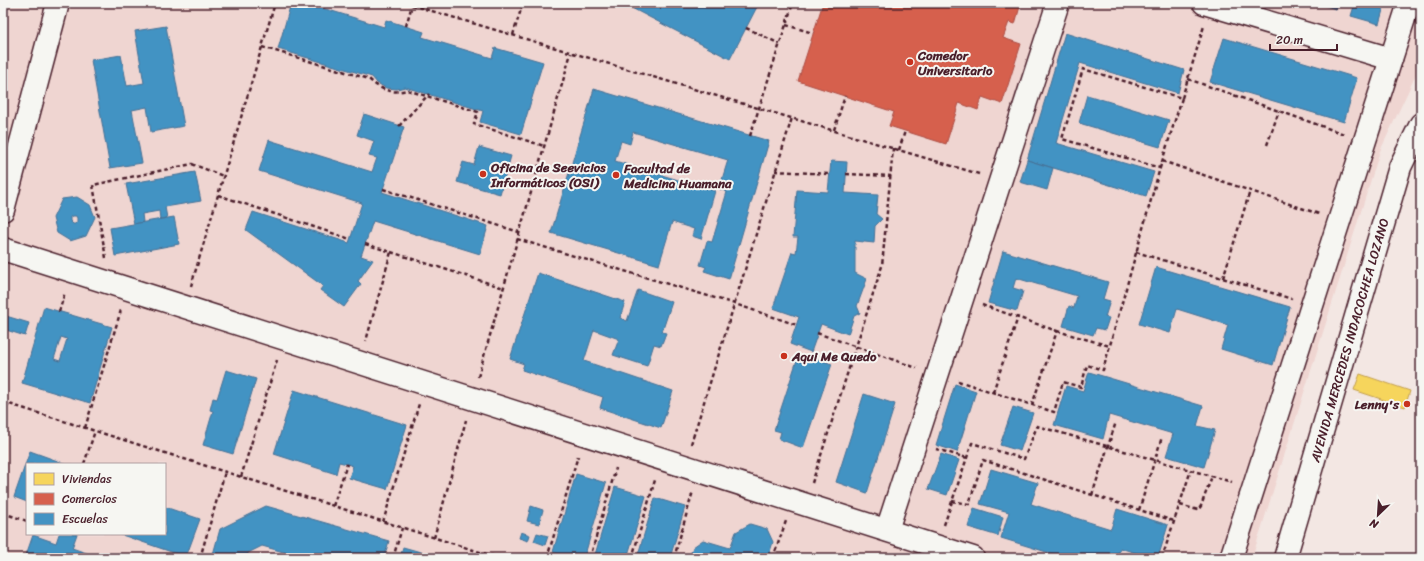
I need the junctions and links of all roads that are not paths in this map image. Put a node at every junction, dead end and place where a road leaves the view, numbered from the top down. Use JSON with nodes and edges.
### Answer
{"nodes":[{"id":1,"x":58,"y":3,"type":"edge"},
{"id":2,"x":1058,"y":3,"type":"edge"},
{"id":3,"x":1409,"y":3,"type":"edge"},
{"id":4,"x":1207,"y":4,"type":"edge"},
{"id":5,"x":1391,"y":59,"type":"junction"},
{"id":6,"x":1421,"y":124,"type":"edge"},
{"id":7,"x":3,"y":210,"type":"edge"},
{"id":8,"x":3,"y":249,"type":"edge"},
{"id":9,"x":887,"y":530,"type":"junction"},
{"id":10,"x":974,"y":558,"type":"edge"},
{"id":11,"x":1231,"y":558,"type":"edge"},
{"id":12,"x":1285,"y":558,"type":"edge"}],
"edges":[{"from":1,"to":7,"type":"street"},
{"from":2,"to":9,"type":"street"},
{"from":3,"to":5,"type":"street"},
{"from":4,"to":5,"type":"street"},
{"from":5,"to":11,"type":"street"},
{"from":6,"to":12,"type":"street","name":"AVENIDA MERCEDES INDACOCHEA LOZANO"},
{"from":8,"to":9,"type":"street"},
{"from":9,"to":10,"type":"street"}]}
